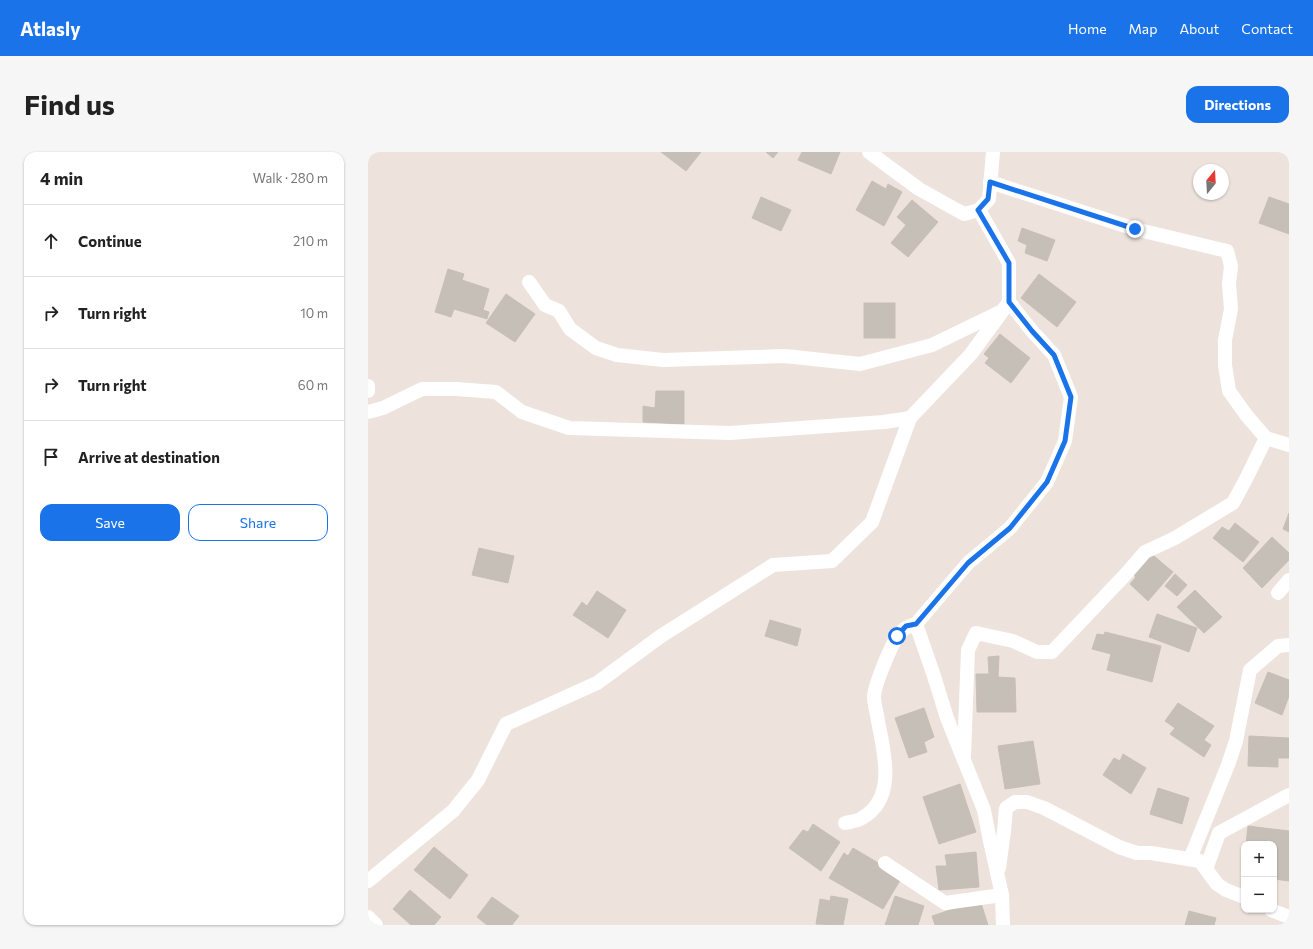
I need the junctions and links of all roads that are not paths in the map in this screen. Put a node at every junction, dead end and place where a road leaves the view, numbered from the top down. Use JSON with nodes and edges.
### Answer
{"nodes":[{"id":1,"x":869,"y":152,"type":"edge"},
{"id":2,"x":993,"y":152,"type":"edge"},
{"id":3,"x":990,"y":182,"type":"junction"},
{"id":4,"x":978,"y":210,"type":"junction"},
{"id":5,"x":530,"y":282,"type":"dead end"},
{"id":6,"x":1006,"y":306,"type":"junction"},
{"id":7,"x":368,"y":386,"type":"edge"},
{"id":8,"x":368,"y":391,"type":"edge"},
{"id":9,"x":368,"y":412,"type":"edge"},
{"id":10,"x":910,"y":418,"type":"junction"},
{"id":11,"x":1266,"y":438,"type":"junction"},
{"id":12,"x":1289,"y":445,"type":"edge"},
{"id":13,"x":1289,"y":580,"type":"edge"},
{"id":14,"x":1278,"y":593,"type":"dead end"},
{"id":15,"x":916,"y":624,"type":"junction"},
{"id":16,"x":1289,"y":645,"type":"edge"},
{"id":17,"x":964,"y":760,"type":"junction"},
{"id":18,"x":1289,"y":795,"type":"edge"},
{"id":19,"x":845,"y":823,"type":"dead end"},
{"id":20,"x":1190,"y":859,"type":"junction"},
{"id":21,"x":885,"y":862,"type":"dead end"},
{"id":22,"x":1206,"y":869,"type":"junction"},
{"id":23,"x":998,"y":876,"type":"junction"},
{"id":24,"x":368,"y":881,"type":"edge"},
{"id":25,"x":1002,"y":895,"type":"junction"},
{"id":26,"x":1241,"y":896,"type":"edge"},
{"id":27,"x":1277,"y":912,"type":"edge"},
{"id":28,"x":368,"y":917,"type":"edge"},
{"id":29,"x":1289,"y":917,"type":"edge"},
{"id":30,"x":376,"y":925,"type":"edge"},
{"id":31,"x":1003,"y":925,"type":"edge"}],
"edges":[{"from":1,"to":4,"type":"street"},
{"from":2,"to":3,"type":"street"},
{"from":3,"to":4,"type":"street"},
{"from":3,"to":11,"type":"street"},
{"from":4,"to":6,"type":"street"},
{"from":5,"to":6,"type":"street"},
{"from":6,"to":10,"type":"street"},
{"from":6,"to":15,"type":"street"},
{"from":7,"to":8,"type":"street"},
{"from":9,"to":10,"type":"street"},
{"from":10,"to":24,"type":"street"},
{"from":11,"to":12,"type":"street"},
{"from":11,"to":17,"type":"street"},
{"from":13,"to":14,"type":"street"},
{"from":15,"to":17,"type":"street"},
{"from":15,"to":19,"type":"street"},
{"from":16,"to":20,"type":"street"},
{"from":17,"to":23,"type":"street"},
{"from":18,"to":22,"type":"street"},
{"from":20,"to":22,"type":"street"},
{"from":20,"to":23,"type":"street"},
{"from":21,"to":25,"type":"street"},
{"from":22,"to":26,"type":"street"},
{"from":23,"to":25,"type":"street"},
{"from":25,"to":31,"type":"street"},
{"from":27,"to":29,"type":"street"},
{"from":28,"to":30,"type":"street"}]}
